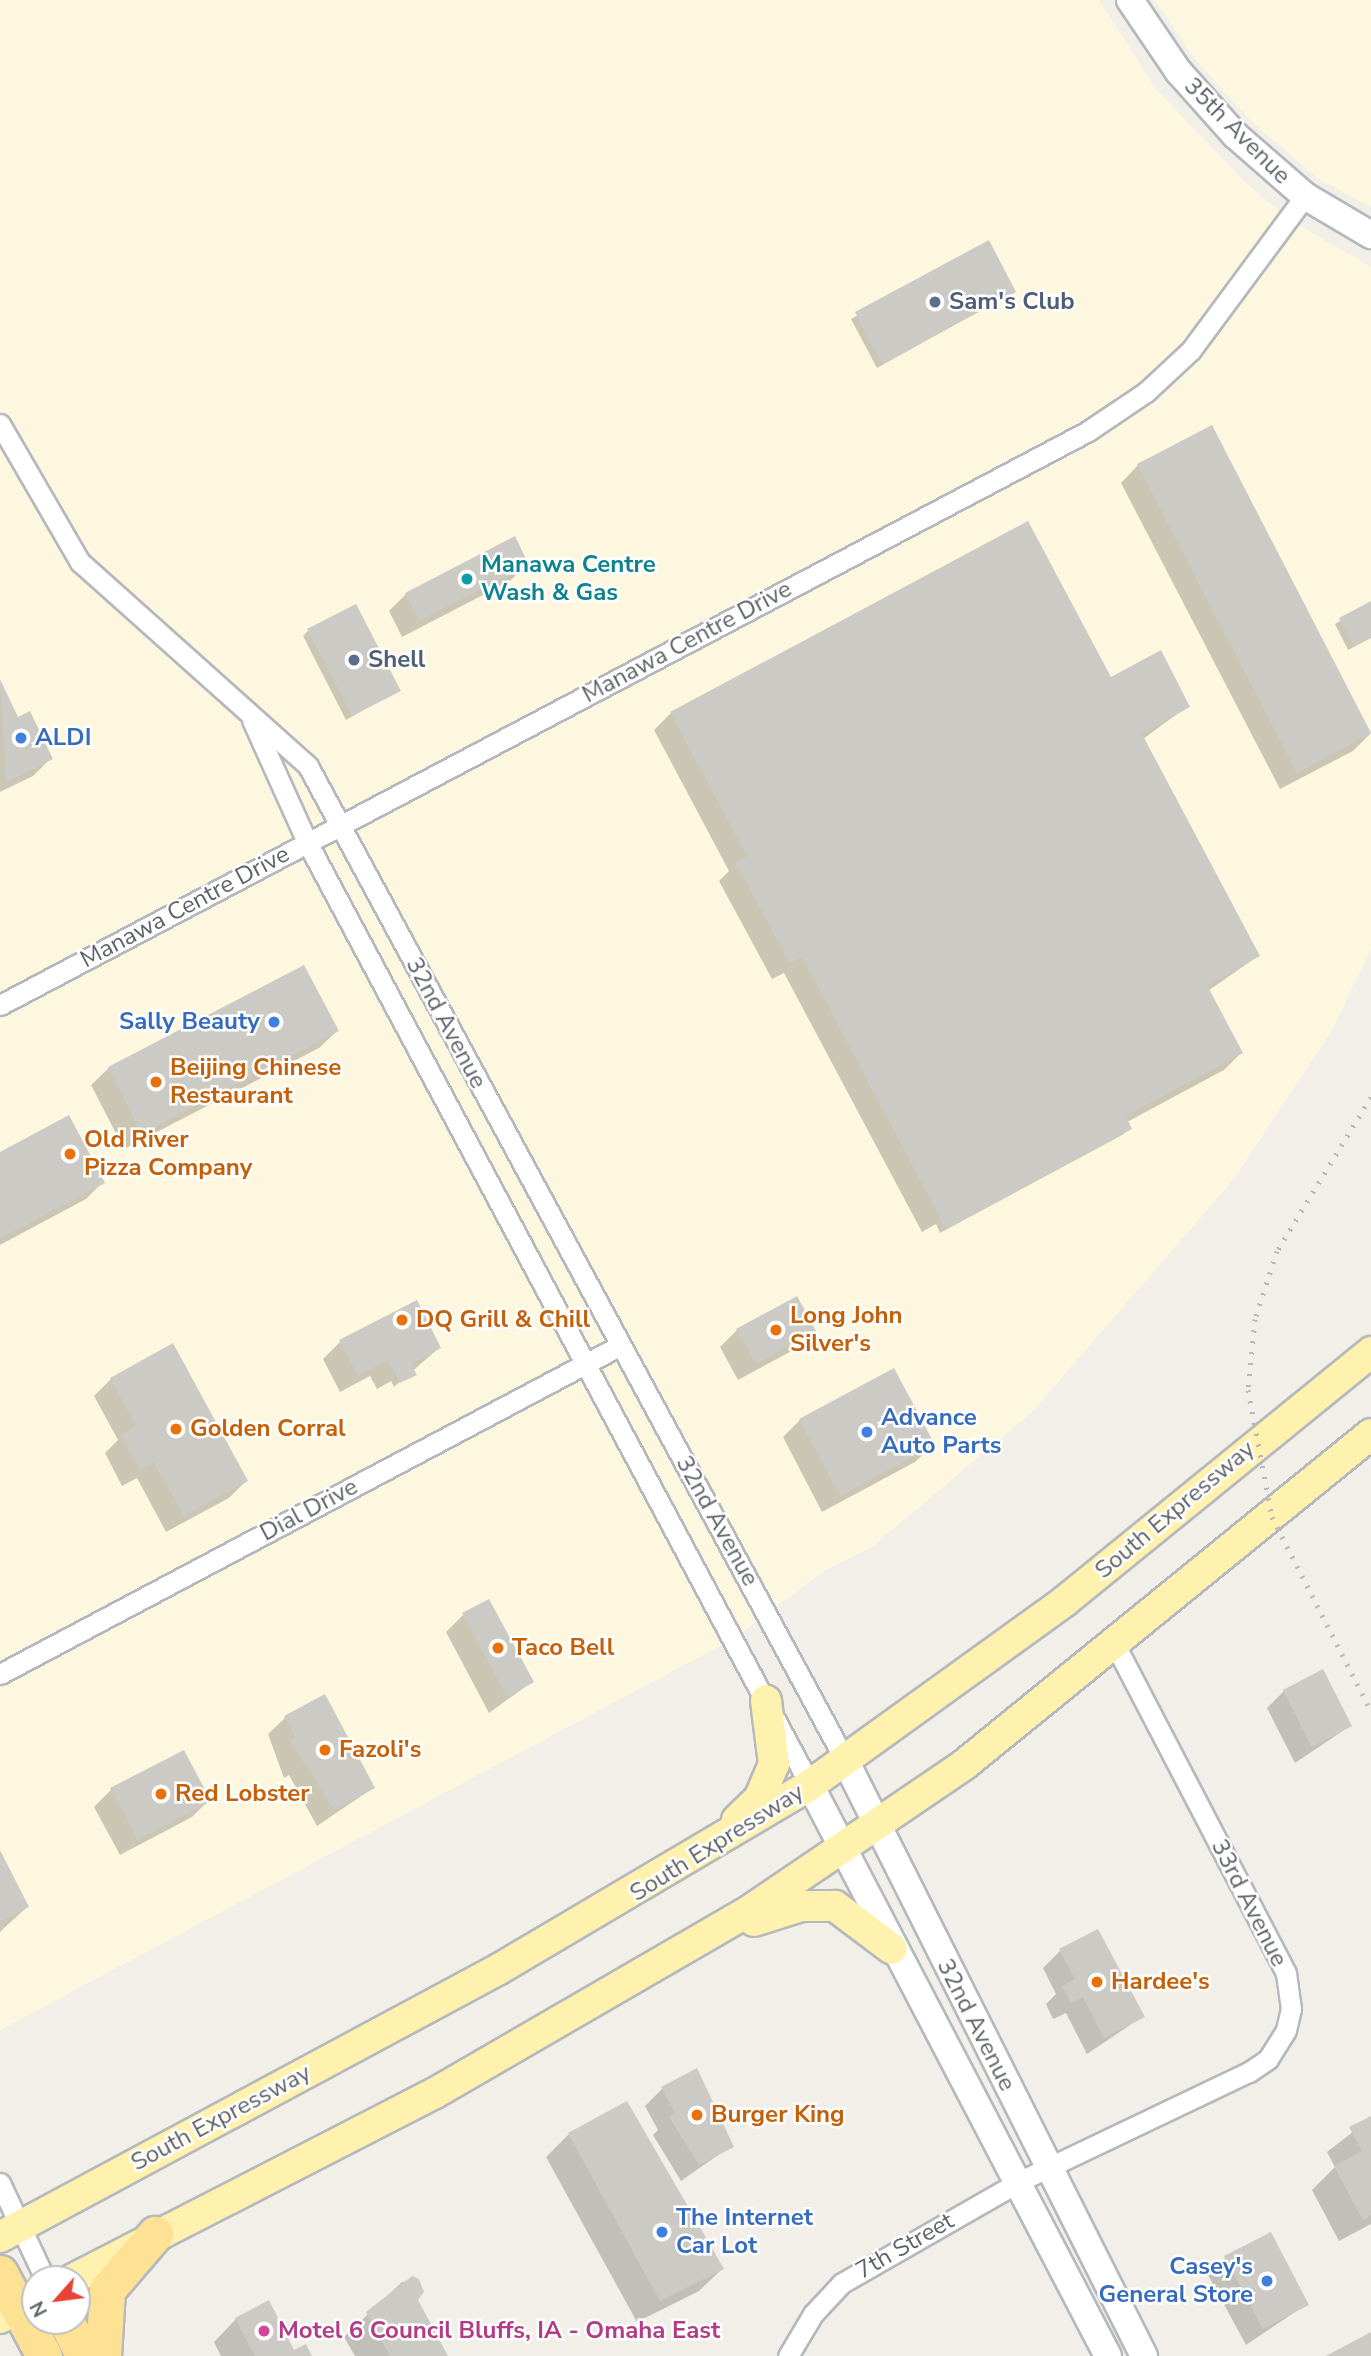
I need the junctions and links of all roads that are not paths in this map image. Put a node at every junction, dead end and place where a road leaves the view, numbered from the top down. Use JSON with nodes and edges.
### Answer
{"nodes":[{"id":1,"x":1130,"y":0,"type":"edge"},
{"id":2,"x":1305,"y":196,"type":"junction"},
{"id":3,"x":1371,"y":235,"type":"edge"},
{"id":4,"x":0,"y":424,"type":"edge"},
{"id":5,"x":249,"y":713,"type":"junction"},
{"id":6,"x":340,"y":825,"type":"junction"},
{"id":7,"x":307,"y":842,"type":"junction"},
{"id":8,"x":0,"y":1005,"type":"edge"},
{"id":9,"x":619,"y":1346,"type":"junction"},
{"id":10,"x":1371,"y":1352,"type":"edge"},
{"id":11,"x":586,"y":1363,"type":"junction"},
{"id":12,"x":1371,"y":1434,"type":"edge"},
{"id":13,"x":1116,"y":1646,"type":"junction"},
{"id":14,"x":0,"y":1674,"type":"edge"},
{"id":15,"x":766,"y":1701,"type":"junction"},
{"id":16,"x":845,"y":1760,"type":"junction"},
{"id":17,"x":810,"y":1785,"type":"junction"},
{"id":18,"x":874,"y":1828,"type":"junction"},
{"id":19,"x":839,"y":1852,"type":"junction"},
{"id":20,"x":702,"y":1853,"type":"junction"},
{"id":21,"x":704,"y":1938,"type":"junction"},
{"id":22,"x":892,"y":1949,"type":"junction"},
{"id":23,"x":1050,"y":2168,"type":"junction"},
{"id":24,"x":1017,"y":2182,"type":"junction"},
{"id":25,"x":0,"y":2183,"type":"edge"},
{"id":26,"x":11,"y":2231,"type":"edge"},
{"id":27,"x":155,"y":2234,"type":"junction"},
{"id":28,"x":35,"y":2265,"type":"edge"},
{"id":29,"x":91,"y":2269,"type":"edge"},
{"id":30,"x":0,"y":2273,"type":"edge"},
{"id":31,"x":18,"y":2309,"type":"edge"},
{"id":32,"x":73,"y":2335,"type":"edge"},
{"id":33,"x":44,"y":2356,"type":"edge"},
{"id":34,"x":84,"y":2356,"type":"edge"},
{"id":35,"x":103,"y":2356,"type":"edge"},
{"id":36,"x":788,"y":2356,"type":"edge"},
{"id":37,"x":1108,"y":2356,"type":"edge"},
{"id":38,"x":1144,"y":2356,"type":"edge"}],
"edges":[{"from":1,"to":2,"type":"street","name":"35th Avenue"},
{"from":2,"to":3,"type":"street","name":"35th Avenue"},
{"from":2,"to":6,"type":"street","name":"Manawa Centre Drive"},
{"from":4,"to":5,"type":"street","name":"32nd Avenue"},
{"from":5,"to":6,"type":"street","name":"32nd Avenue"},
{"from":5,"to":7,"type":"street","name":"32nd Avenue"},
{"from":6,"to":7,"type":"street","name":"Manawa Centre Drive"},
{"from":6,"to":9,"type":"street","name":"32nd Avenue"},
{"from":7,"to":8,"type":"street","name":"Manawa Centre Drive"},
{"from":7,"to":11,"type":"street","name":"32nd Avenue"},
{"from":9,"to":11,"type":"street","name":"Dial Drive"},
{"from":9,"to":16,"type":"street","name":"32nd Avenue"},
{"from":10,"to":16,"type":"main road","name":"South Expressway"},
{"from":11,"to":14,"type":"street","name":"Dial Drive"},
{"from":11,"to":15,"type":"street","name":"32nd Avenue"},
{"from":12,"to":13,"type":"main road"},
{"from":13,"to":18,"type":"main road"},
{"from":13,"to":23,"type":"street","name":"33rd Avenue"},
{"from":15,"to":17,"type":"street","name":"32nd Avenue"},
{"from":15,"to":20,"type":"main road"},
{"from":16,"to":17,"type":"main road","name":"South Expressway"},
{"from":16,"to":18,"type":"street","name":"32nd Avenue"},
{"from":17,"to":19,"type":"street","name":"32nd Avenue"},
{"from":17,"to":20,"type":"main road","name":"South Expressway"},
{"from":18,"to":19,"type":"main road"},
{"from":18,"to":23,"type":"street","name":"32nd Avenue"},
{"from":19,"to":21,"type":"main road"},
{"from":19,"to":22,"type":"street","name":"32nd Avenue"},
{"from":20,"to":26,"type":"main road","name":"South Expressway"},
{"from":21,"to":22,"type":"main road"},
{"from":21,"to":27,"type":"main road"},
{"from":22,"to":24,"type":"street","name":"32nd Avenue"},
{"from":23,"to":24,"type":"street","name":"7th Street"},
{"from":23,"to":38,"type":"street","name":"32nd Avenue"},
{"from":24,"to":36,"type":"street","name":"7th Street"},
{"from":24,"to":37,"type":"street","name":"32nd Avenue"},
{"from":25,"to":26,"type":"street"},
{"from":26,"to":28,"type":"street"},
{"from":27,"to":29,"type":"main road"},
{"from":27,"to":35,"type":"highway"},
{"from":30,"to":31,"type":"highway"},
{"from":31,"to":33,"type":"highway"},
{"from":32,"to":34,"type":"highway"}]}
